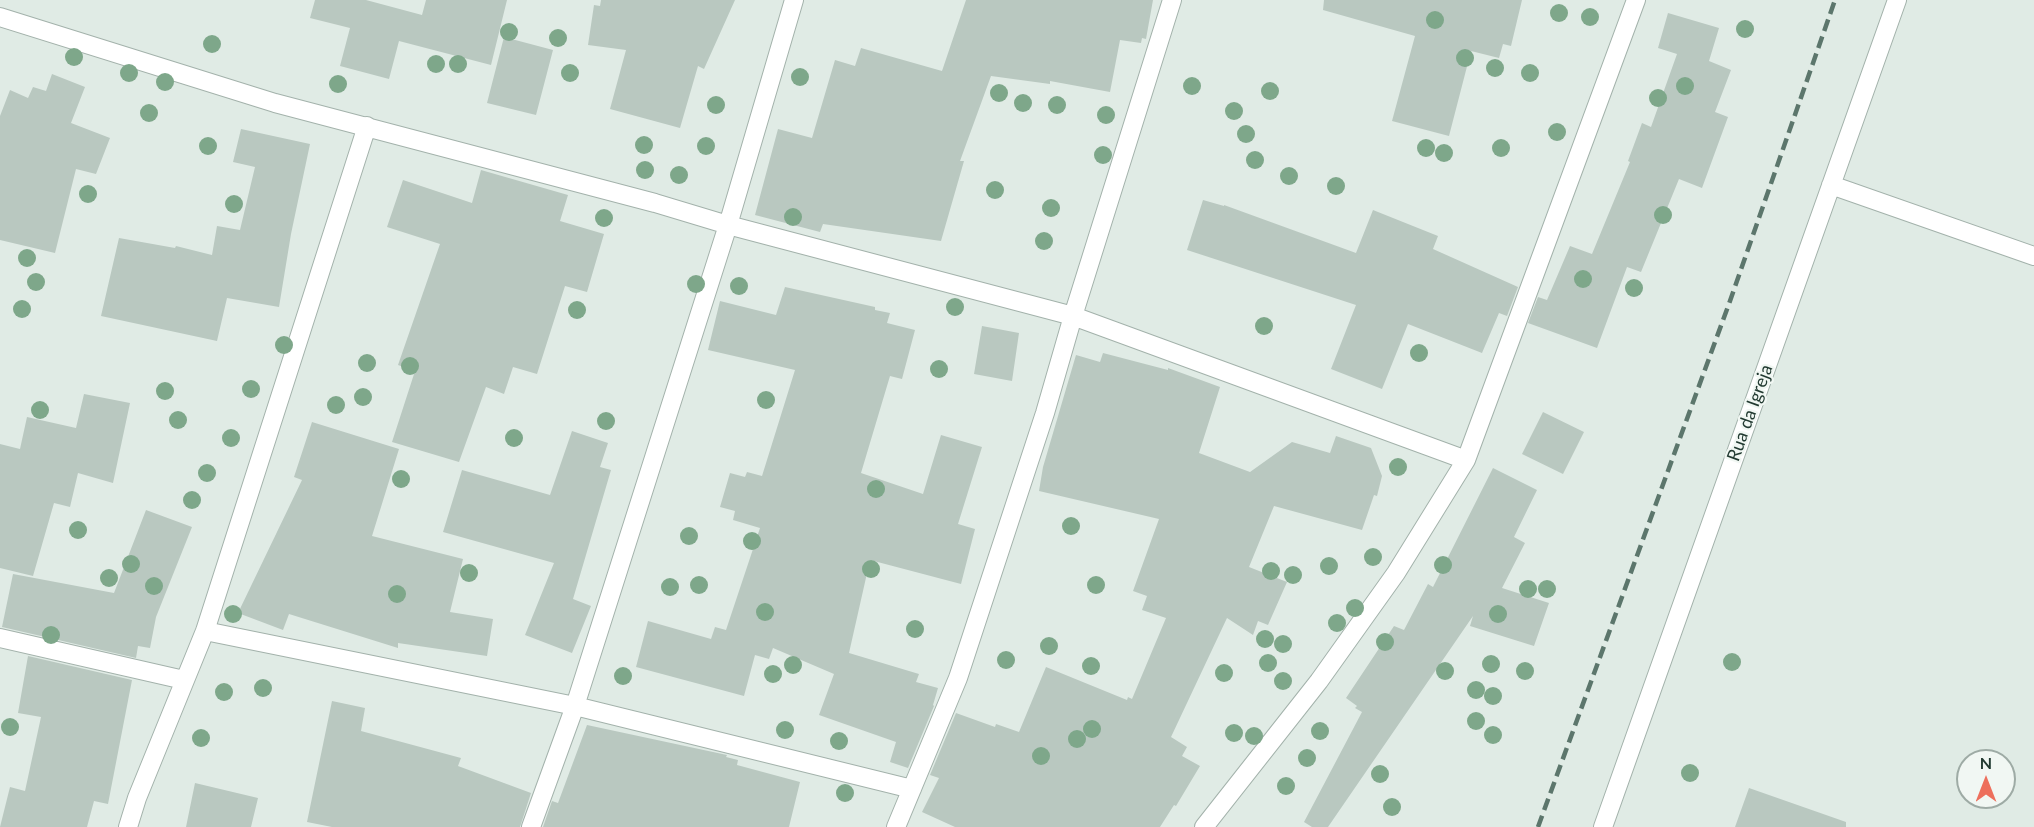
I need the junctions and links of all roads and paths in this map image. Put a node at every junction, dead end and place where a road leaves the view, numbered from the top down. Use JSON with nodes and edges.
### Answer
{"nodes":[{"id":1,"x":794,"y":0,"type":"edge"},
{"id":2,"x":1172,"y":0,"type":"edge"},
{"id":3,"x":1636,"y":0,"type":"edge"},
{"id":4,"x":1897,"y":0,"type":"edge"},
{"id":5,"x":2,"y":22,"type":"edge"},
{"id":6,"x":367,"y":126,"type":"junction"},
{"id":7,"x":1831,"y":185,"type":"junction"},
{"id":8,"x":728,"y":225,"type":"junction"},
{"id":9,"x":2034,"y":256,"type":"edge"},
{"id":10,"x":1073,"y":316,"type":"junction"},
{"id":11,"x":1466,"y":460,"type":"junction"},
{"id":12,"x":205,"y":631,"type":"junction"},
{"id":13,"x":0,"y":638,"type":"edge"},
{"id":14,"x":184,"y":680,"type":"junction"},
{"id":15,"x":575,"y":706,"type":"junction"},
{"id":16,"x":912,"y":789,"type":"junction"},
{"id":17,"x":128,"y":827,"type":"edge"},
{"id":18,"x":531,"y":827,"type":"edge"},
{"id":19,"x":896,"y":827,"type":"edge"},
{"id":20,"x":1204,"y":827,"type":"edge"},
{"id":21,"x":1604,"y":827,"type":"edge"}],
"edges":[{"from":1,"to":8,"type":"street"},
{"from":2,"to":10,"type":"street"},
{"from":3,"to":11,"type":"street"},
{"from":4,"to":7,"type":"street","name":"Rua da Igreja"},
{"from":5,"to":6,"type":"street"},
{"from":6,"to":8,"type":"street"},
{"from":6,"to":12,"type":"street"},
{"from":7,"to":9,"type":"street"},
{"from":7,"to":21,"type":"street","name":"Rua da Igreja"},
{"from":8,"to":10,"type":"street"},
{"from":8,"to":15,"type":"street"},
{"from":10,"to":11,"type":"street"},
{"from":10,"to":16,"type":"street"},
{"from":11,"to":20,"type":"street"},
{"from":12,"to":14,"type":"street"},
{"from":12,"to":15,"type":"street"},
{"from":13,"to":14,"type":"street"},
{"from":14,"to":17,"type":"street"},
{"from":15,"to":16,"type":"street"},
{"from":15,"to":18,"type":"street"},
{"from":16,"to":19,"type":"street"}]}
